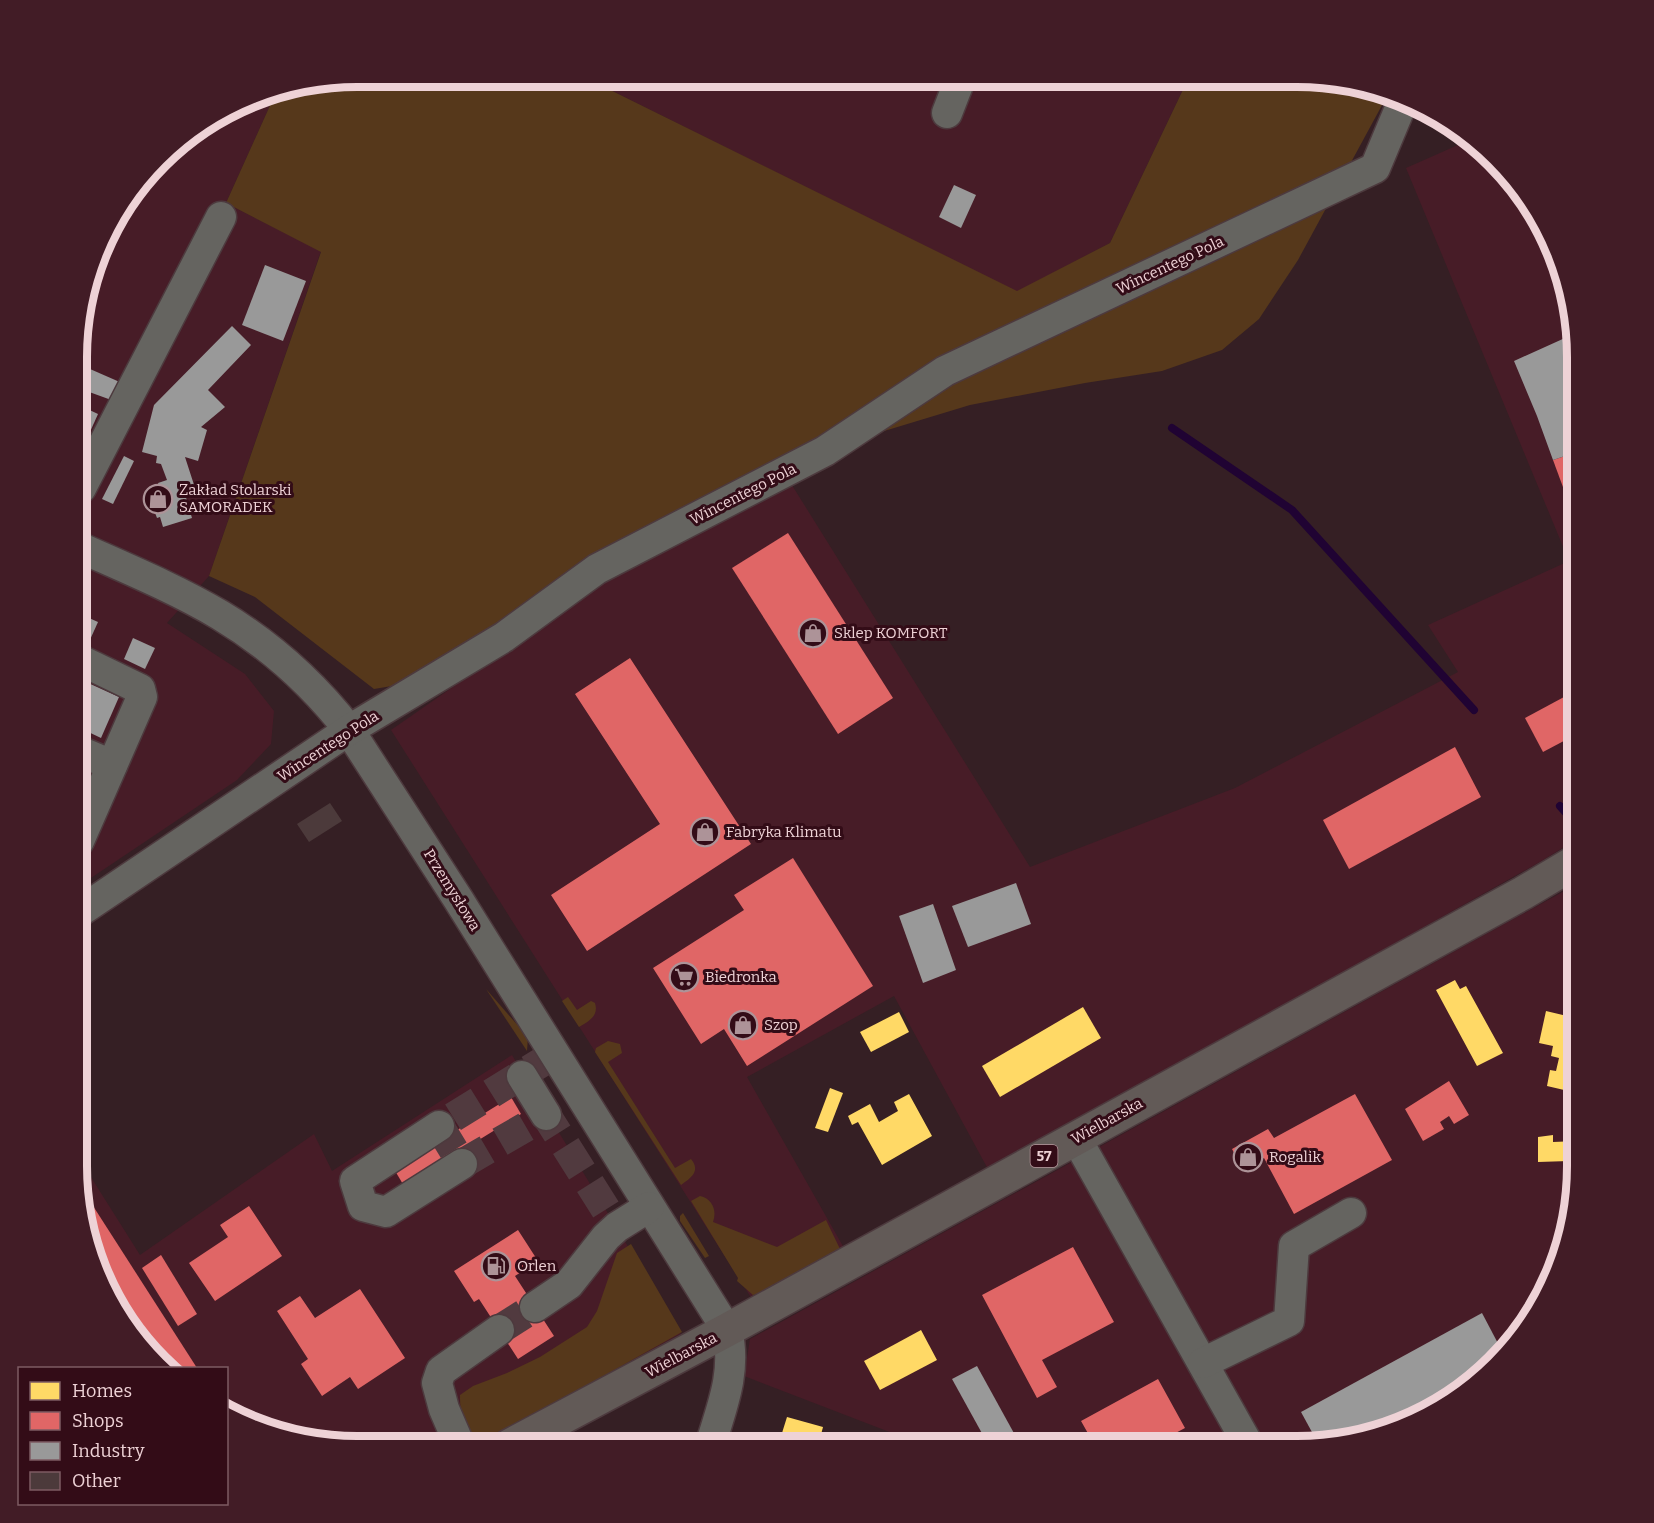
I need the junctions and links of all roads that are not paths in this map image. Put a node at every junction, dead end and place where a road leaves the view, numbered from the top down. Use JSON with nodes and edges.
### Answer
{"nodes":[{"id":1,"x":957,"y":87,"type":"edge"},
{"id":2,"x":1400,"y":108,"type":"edge"},
{"id":3,"x":947,"y":113,"type":"dead end"},
{"id":4,"x":220,"y":217,"type":"dead end"},
{"id":5,"x":87,"y":476,"type":"edge"},
{"id":6,"x":87,"y":551,"type":"edge"},
{"id":7,"x":87,"y":663,"type":"edge"},
{"id":8,"x":349,"y":730,"type":"junction"},
{"id":9,"x":87,"y":754,"type":"edge"},
{"id":10,"x":112,"y":765,"type":"junction"},
{"id":11,"x":87,"y":823,"type":"edge"},
{"id":12,"x":1567,"y":867,"type":"edge"},
{"id":13,"x":87,"y":907,"type":"edge"},
{"id":14,"x":522,"y":1076,"type":"dead end"},
{"id":15,"x":546,"y":1115,"type":"dead end"},
{"id":16,"x":439,"y":1126,"type":"dead end"},
{"id":17,"x":1076,"y":1138,"type":"junction"},
{"id":18,"x":462,"y":1164,"type":"dead end"},
{"id":19,"x":649,"y":1207,"type":"junction"},
{"id":20,"x":1351,"y":1213,"type":"dead end"},
{"id":21,"x":535,"y":1307,"type":"tunnel mouth"},
{"id":22,"x":499,"y":1330,"type":"tunnel mouth"},
{"id":23,"x":727,"y":1330,"type":"junction"},
{"id":24,"x":1203,"y":1363,"type":"junction"},
{"id":25,"x":456,"y":1436,"type":"edge"},
{"id":26,"x":527,"y":1436,"type":"edge"},
{"id":27,"x":713,"y":1436,"type":"edge"},
{"id":28,"x":1243,"y":1436,"type":"edge"}],
"edges":[{"from":1,"to":3,"type":"street"},
{"from":2,"to":8,"type":"street","name":"Wincentego Pola"},
{"from":4,"to":5,"type":"street"},
{"from":6,"to":8,"type":"street","name":"Przemysłowa"},
{"from":7,"to":10,"type":"street"},
{"from":8,"to":13,"type":"street","name":"Wincentego Pola"},
{"from":8,"to":19,"type":"street","name":"Przemysłowa"},
{"from":9,"to":10,"type":"street"},
{"from":10,"to":11,"type":"street"},
{"from":12,"to":17,"type":"main road","name":"Wielbarska","number":"57"},
{"from":14,"to":15,"type":"street"},
{"from":16,"to":18,"type":"street"},
{"from":17,"to":23,"type":"main road","name":"Wielbarska","number":"57"},
{"from":17,"to":24,"type":"street"},
{"from":19,"to":21,"type":"street"},
{"from":19,"to":23,"type":"street","name":"Przemysłowa"},
{"from":20,"to":24,"type":"street"},
{"from":22,"to":25,"type":"street"},
{"from":23,"to":26,"type":"main road","name":"Wielbarska","number":"57"},
{"from":23,"to":27,"type":"street"},
{"from":24,"to":28,"type":"street"}]}
